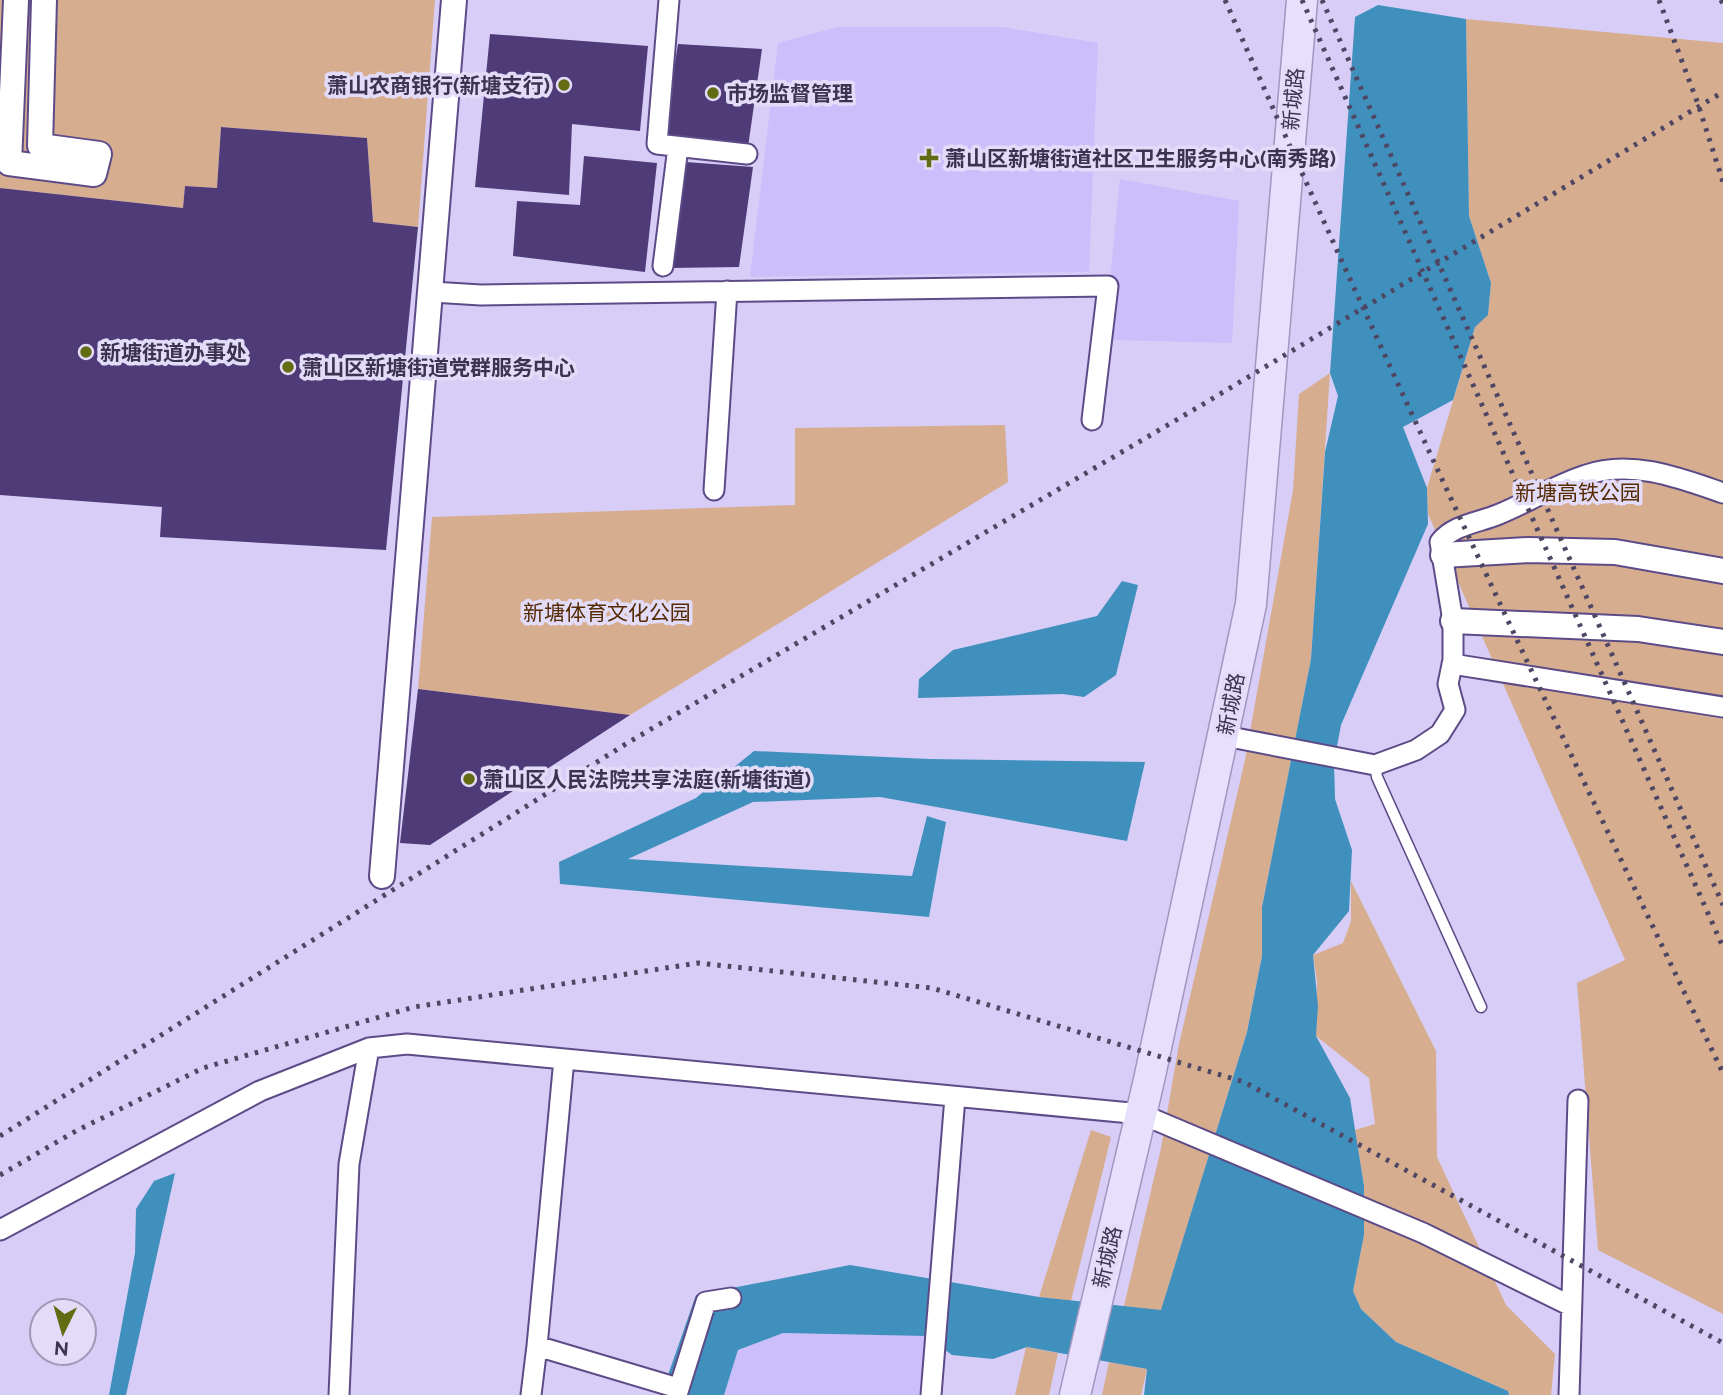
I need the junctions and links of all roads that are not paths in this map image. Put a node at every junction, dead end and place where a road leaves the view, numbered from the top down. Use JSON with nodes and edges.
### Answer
{"nodes":[{"id":1,"x":16,"y":0,"type":"edge"},
{"id":2,"x":44,"y":0,"type":"edge"},
{"id":3,"x":454,"y":0,"type":"edge"},
{"id":4,"x":668,"y":0,"type":"edge"},
{"id":5,"x":1288,"y":0,"type":"edge"},
{"id":6,"x":1302,"y":0,"type":"edge"},
{"id":7,"x":678,"y":146,"type":"junction"},
{"id":8,"x":747,"y":155,"type":"dead end"},
{"id":9,"x":663,"y":266,"type":"dead end"},
{"id":10,"x":727,"y":291,"type":"junction"},
{"id":11,"x":432,"y":292,"type":"junction"},
{"id":12,"x":1092,"y":420,"type":"dead end"},
{"id":13,"x":714,"y":491,"type":"dead end"},
{"id":14,"x":1723,"y":493,"type":"edge"},
{"id":15,"x":1443,"y":555,"type":"junction"},
{"id":16,"x":1723,"y":571,"type":"edge"},
{"id":17,"x":1453,"y":621,"type":"junction"},
{"id":18,"x":1723,"y":642,"type":"edge"},
{"id":19,"x":1452,"y":664,"type":"junction"},
{"id":20,"x":1723,"y":707,"type":"edge"},
{"id":21,"x":1225,"y":736,"type":"junction"},
{"id":22,"x":1376,"y":765,"type":"junction"},
{"id":23,"x":382,"y":876,"type":"dead end"},
{"id":24,"x":1481,"y":1007,"type":"dead end"},
{"id":25,"x":369,"y":1048,"type":"junction"},
{"id":26,"x":564,"y":1059,"type":"junction"},
{"id":27,"x":955,"y":1097,"type":"junction"},
{"id":28,"x":1578,"y":1100,"type":"dead end"},
{"id":29,"x":1134,"y":1114,"type":"junction"},
{"id":30,"x":0,"y":1230,"type":"edge"},
{"id":31,"x":731,"y":1298,"type":"dead end"},
{"id":32,"x":1572,"y":1306,"type":"junction"},
{"id":33,"x":537,"y":1346,"type":"junction"},
{"id":34,"x":677,"y":1391,"type":"edge"},
{"id":35,"x":340,"y":1395,"type":"edge"},
{"id":36,"x":531,"y":1395,"type":"edge"},
{"id":37,"x":931,"y":1395,"type":"edge"},
{"id":38,"x":1062,"y":1395,"type":"edge"},
{"id":39,"x":1075,"y":1395,"type":"edge"},
{"id":40,"x":1569,"y":1395,"type":"edge"}],
"edges":[{"from":1,"to":2,"type":"street"},
{"from":3,"to":11,"type":"street"},
{"from":4,"to":7,"type":"street"},
{"from":5,"to":29,"type":"main road","name":"新城路"},
{"from":6,"to":21,"type":"main road","name":"新城路"},
{"from":7,"to":8,"type":"street"},
{"from":7,"to":9,"type":"street"},
{"from":10,"to":11,"type":"street"},
{"from":10,"to":12,"type":"street"},
{"from":10,"to":13,"type":"street"},
{"from":11,"to":23,"type":"street"},
{"from":14,"to":15,"type":"street"},
{"from":15,"to":16,"type":"street"},
{"from":15,"to":17,"type":"street"},
{"from":17,"to":18,"type":"street"},
{"from":17,"to":19,"type":"street"},
{"from":19,"to":20,"type":"street"},
{"from":19,"to":22,"type":"street"},
{"from":21,"to":22,"type":"street"},
{"from":21,"to":29,"type":"main road","name":"新城路"},
{"from":22,"to":24,"type":"lane"},
{"from":25,"to":26,"type":"street"},
{"from":25,"to":30,"type":"street"},
{"from":25,"to":35,"type":"street"},
{"from":26,"to":27,"type":"street"},
{"from":26,"to":33,"type":"street"},
{"from":27,"to":29,"type":"street"},
{"from":27,"to":37,"type":"street"},
{"from":28,"to":32,"type":"street"},
{"from":29,"to":32,"type":"street"},
{"from":29,"to":38,"type":"main road","name":"新城路"},
{"from":29,"to":39,"type":"main road","name":"新城路"},
{"from":31,"to":34,"type":"street"},
{"from":32,"to":40,"type":"street"},
{"from":33,"to":34,"type":"street"},
{"from":33,"to":36,"type":"street"}]}
